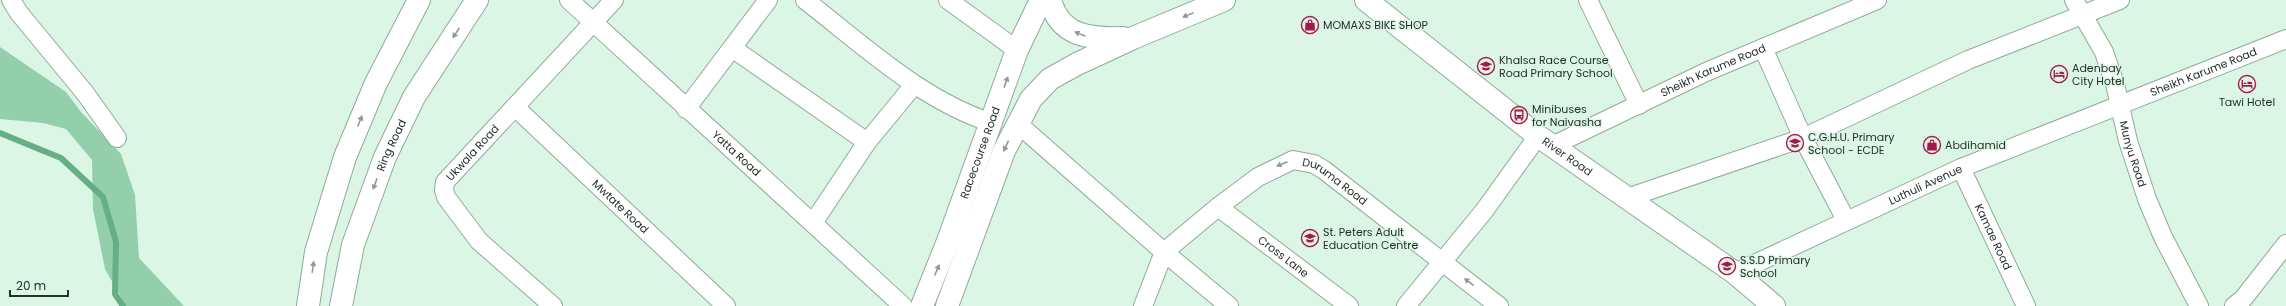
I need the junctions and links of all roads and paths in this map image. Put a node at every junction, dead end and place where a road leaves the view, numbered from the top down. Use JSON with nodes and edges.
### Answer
{"nodes":[{"id":1,"x":11,"y":0,"type":"edge"},
{"id":2,"x":419,"y":0,"type":"edge"},
{"id":3,"x":477,"y":0,"type":"edge"},
{"id":4,"x":569,"y":0,"type":"edge"},
{"id":5,"x":614,"y":0,"type":"edge"},
{"id":6,"x":768,"y":0,"type":"edge"},
{"id":7,"x":805,"y":0,"type":"edge"},
{"id":8,"x":948,"y":0,"type":"edge"},
{"id":9,"x":1041,"y":0,"type":"edge"},
{"id":10,"x":1050,"y":0,"type":"edge"},
{"id":11,"x":1224,"y":0,"type":"edge"},
{"id":12,"x":1366,"y":0,"type":"edge"},
{"id":13,"x":1588,"y":0,"type":"edge"},
{"id":14,"x":1877,"y":0,"type":"edge"},
{"id":15,"x":2074,"y":0,"type":"edge"},
{"id":16,"x":2120,"y":0,"type":"edge"},
{"id":17,"x":2083,"y":16,"type":"junction"},
{"id":18,"x":594,"y":24,"type":"junction"},
{"id":19,"x":1133,"y":38,"type":"junction"},
{"id":20,"x":2286,"y":40,"type":"edge"},
{"id":21,"x":732,"y":48,"type":"junction"},
{"id":22,"x":1763,"y":48,"type":"junction"},
{"id":23,"x":1018,"y":50,"type":"junction"},
{"id":24,"x":914,"y":85,"type":"junction"},
{"id":25,"x":1639,"y":105,"type":"junction"},
{"id":26,"x":515,"y":106,"type":"junction"},
{"id":27,"x":2122,"y":106,"type":"junction"},
{"id":28,"x":686,"y":109,"type":"junction"},
{"id":29,"x":992,"y":123,"type":"junction"},
{"id":30,"x":1017,"y":123,"type":"junction"},
{"id":31,"x":118,"y":138,"type":"dead end"},
{"id":32,"x":1803,"y":138,"type":"junction"},
{"id":33,"x":1545,"y":141,"type":"junction"},
{"id":34,"x":867,"y":142,"type":"junction"},
{"id":35,"x":1961,"y":168,"type":"junction"},
{"id":36,"x":1627,"y":198,"type":"junction"},
{"id":37,"x":1218,"y":207,"type":"junction"},
{"id":38,"x":1846,"y":220,"type":"junction"},
{"id":39,"x":813,"y":223,"type":"junction"},
{"id":40,"x":2286,"y":244,"type":"edge"},
{"id":41,"x":1164,"y":252,"type":"junction"},
{"id":42,"x":1442,"y":261,"type":"junction"},
{"id":43,"x":1735,"y":273,"type":"junction"},
{"id":44,"x":308,"y":306,"type":"edge"},
{"id":45,"x":341,"y":306,"type":"edge"},
{"id":46,"x":553,"y":306,"type":"edge"},
{"id":47,"x":726,"y":306,"type":"edge"},
{"id":48,"x":903,"y":306,"type":"edge"},
{"id":49,"x":922,"y":306,"type":"edge"},
{"id":50,"x":947,"y":306,"type":"edge"},
{"id":51,"x":1143,"y":306,"type":"edge"},
{"id":52,"x":1229,"y":306,"type":"edge"},
{"id":53,"x":1349,"y":306,"type":"edge"},
{"id":54,"x":1406,"y":306,"type":"edge"},
{"id":55,"x":1500,"y":306,"type":"edge"},
{"id":56,"x":1774,"y":306,"type":"edge"},
{"id":57,"x":2026,"y":306,"type":"edge"},
{"id":58,"x":2199,"y":306,"type":"edge"},
{"id":59,"x":2234,"y":306,"type":"edge"}],
"edges":[{"from":1,"to":31,"type":"street"},
{"from":44,"to":2,"type":"main road","one_way":true},
{"from":3,"to":45,"type":"main road","name":"Ring Road","one_way":true},
{"from":4,"to":18,"type":"street","name":"Yatta Road"},
{"from":5,"to":18,"type":"street","name":"Ukwala Road"},
{"from":6,"to":21,"type":"street"},
{"from":7,"to":24,"type":"street"},
{"from":8,"to":23,"type":"street"},
{"from":9,"to":23,"type":"main road","name":"Racecourse Road"},
{"from":19,"to":10,"type":"main road","one_way":true},
{"from":11,"to":19,"type":"main road","one_way":true},
{"from":12,"to":33,"type":"main road","name":"River Road"},
{"from":13,"to":25,"type":"street"},
{"from":14,"to":22,"type":"street","name":"Sheikh Karume Road"},
{"from":15,"to":17,"type":"street","name":"Munyu Road"},
{"from":16,"to":17,"type":"street"},
{"from":17,"to":27,"type":"street","name":"Munyu Road"},
{"from":17,"to":32,"type":"street"},
{"from":18,"to":26,"type":"street","name":"Ukwala Road"},
{"from":18,"to":28,"type":"street","name":"Yatta Road"},
{"from":19,"to":30,"type":"main road","name":"Racecourse Road"},
{"from":20,"to":27,"type":"street","name":"Sheikh Karume Road"},
{"from":21,"to":28,"type":"street"},
{"from":21,"to":34,"type":"street"},
{"from":22,"to":25,"type":"street","name":"Sheikh Karume Road"},
{"from":22,"to":32,"type":"street"},
{"from":29,"to":23,"type":"main road","name":"Racecourse Road","one_way":true},
{"from":24,"to":29,"type":"street"},
{"from":24,"to":34,"type":"street"},
{"from":25,"to":33,"type":"street","name":"Sheikh Karume Road"},
{"from":26,"to":46,"type":"street","name":"Ukwala Road"},
{"from":26,"to":47,"type":"street","name":"Mwtate Road"},
{"from":27,"to":35,"type":"street","name":"Luthuli Avenue"},
{"from":27,"to":58,"type":"street","name":"Munyu Road"},
{"from":28,"to":39,"type":"street","name":"Yatta Road"},
{"from":49,"to":29,"type":"main road","name":"Racecourse Road","one_way":true},
{"from":30,"to":41,"type":"street"},
{"from":30,"to":50,"type":"main road","name":"Racecourse Road","one_way":true},
{"from":32,"to":36,"type":"street"},
{"from":32,"to":38,"type":"street"},
{"from":33,"to":36,"type":"main road","name":"River Road"},
{"from":33,"to":42,"type":"street","name":"Sheikh Karume Road"},
{"from":34,"to":39,"type":"street"},
{"from":35,"to":38,"type":"street","name":"Luthuli Avenue"},
{"from":35,"to":57,"type":"street","name":"Kamae Road"},
{"from":36,"to":43,"type":"main road","name":"River Road"},
{"from":37,"to":41,"type":"street","name":"Duruma Road"},
{"from":42,"to":37,"type":"street","name":"Duruma Road","one_way":true},
{"from":37,"to":53,"type":"street","name":"Cross Lane"},
{"from":38,"to":43,"type":"street","name":"Luthuli Avenue"},
{"from":39,"to":48,"type":"street","name":"Yatta Road"},
{"from":40,"to":59,"type":"street"},
{"from":41,"to":51,"type":"street"},
{"from":41,"to":52,"type":"street"},
{"from":42,"to":54,"type":"street","name":"Sheikh Karume Road"},
{"from":55,"to":42,"type":"street","name":"Duruma Road","one_way":true},
{"from":43,"to":56,"type":"main road","name":"River Road"}]}
